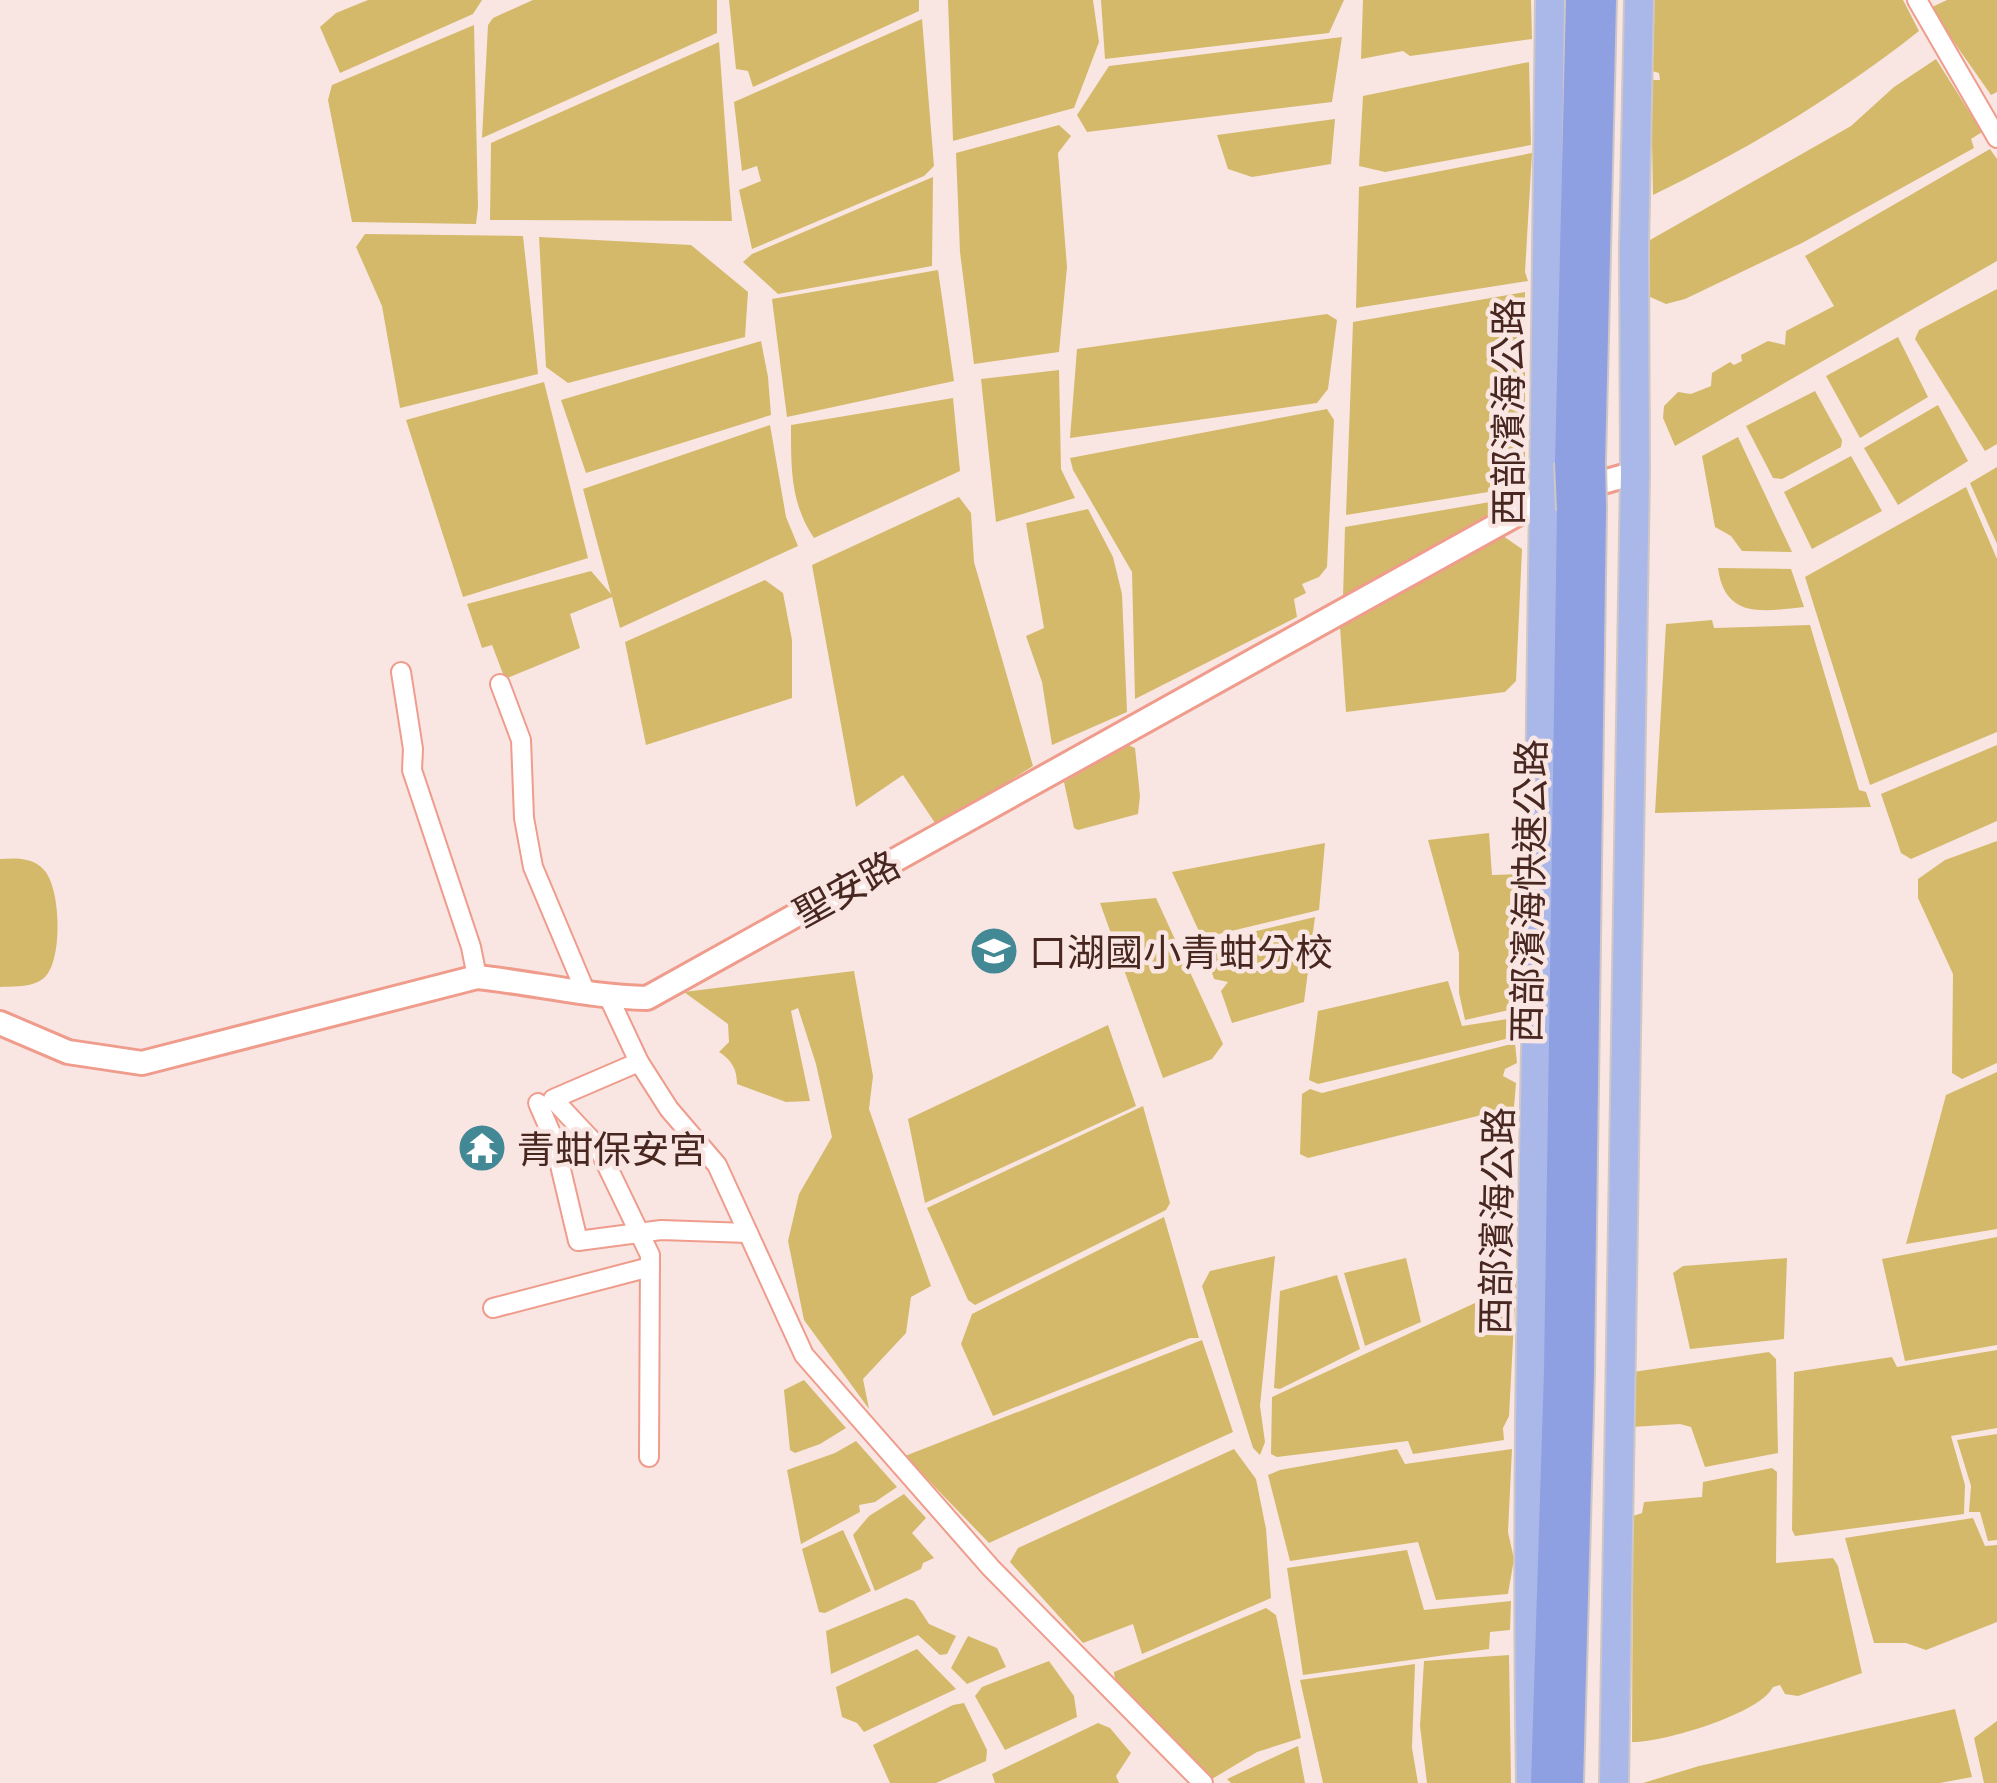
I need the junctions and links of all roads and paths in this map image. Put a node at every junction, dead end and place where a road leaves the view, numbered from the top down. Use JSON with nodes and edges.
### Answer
{"nodes":[{"id":1,"x":1550,"y":0,"type":"edge"},
{"id":2,"x":1580,"y":0,"type":"edge"},
{"id":3,"x":1602,"y":0,"type":"edge"},
{"id":4,"x":1639,"y":0,"type":"edge"},
{"id":5,"x":1917,"y":0,"type":"edge"},
{"id":6,"x":1997,"y":138,"type":"edge"},
{"id":7,"x":1580,"y":462,"type":"junction"},
{"id":8,"x":1636,"y":473,"type":"junction"},
{"id":9,"x":1570,"y":505,"type":"junction"},
{"id":10,"x":402,"y":672,"type":"dead end"},
{"id":11,"x":500,"y":684,"type":"dead end"},
{"id":12,"x":477,"y":977,"type":"junction"},
{"id":13,"x":598,"y":995,"type":"junction"},
{"id":14,"x":0,"y":1023,"type":"edge"},
{"id":15,"x":639,"y":1062,"type":"junction"},
{"id":16,"x":538,"y":1103,"type":"dead end"},
{"id":17,"x":639,"y":1231,"type":"junction"},
{"id":18,"x":748,"y":1234,"type":"junction"},
{"id":19,"x":650,"y":1267,"type":"junction"},
{"id":20,"x":493,"y":1308,"type":"dead end"},
{"id":21,"x":1569,"y":1371,"type":"junction"},
{"id":22,"x":650,"y":1458,"type":"dead end"},
{"id":23,"x":1203,"y":1783,"type":"edge"},
{"id":24,"x":1531,"y":1783,"type":"edge"},
{"id":25,"x":1545,"y":1783,"type":"edge"},
{"id":26,"x":1568,"y":1783,"type":"edge"},
{"id":27,"x":1614,"y":1783,"type":"edge"}],
"edges":[{"from":1,"to":9,"type":"main road","name":"西部濱海公路"},
{"from":2,"to":7,"type":"highway","name":"西部濱海快速公路"},
{"from":3,"to":7,"type":"highway","name":"西部濱海快速公路"},
{"from":4,"to":8,"type":"main road"},
{"from":5,"to":6,"type":"street"},
{"from":7,"to":9,"type":"highway","name":"西部濱海快速公路","bridge":true},
{"from":8,"to":9,"type":"street","name":"聖安路"},
{"from":8,"to":27,"type":"main road"},
{"from":9,"to":13,"type":"street","name":"聖安路"},
{"from":9,"to":21,"type":"highway","name":"西部濱海快速公路"},
{"from":9,"to":24,"type":"main road","name":"西部濱海公路"},
{"from":10,"to":12,"type":"street"},
{"from":11,"to":13,"type":"street"},
{"from":12,"to":13,"type":"street","name":"聖安路"},
{"from":12,"to":14,"type":"street","name":"聖安路"},
{"from":13,"to":15,"type":"street"},
{"from":15,"to":17,"type":"street"},
{"from":15,"to":18,"type":"street"},
{"from":16,"to":17,"type":"street"},
{"from":17,"to":18,"type":"street"},
{"from":17,"to":19,"type":"street"},
{"from":18,"to":23,"type":"street"},
{"from":19,"to":20,"type":"street"},
{"from":19,"to":22,"type":"street"},
{"from":21,"to":25,"type":"highway","name":"西部濱海快速公路"},
{"from":21,"to":26,"type":"highway","name":"西部濱海快速公路"}]}
